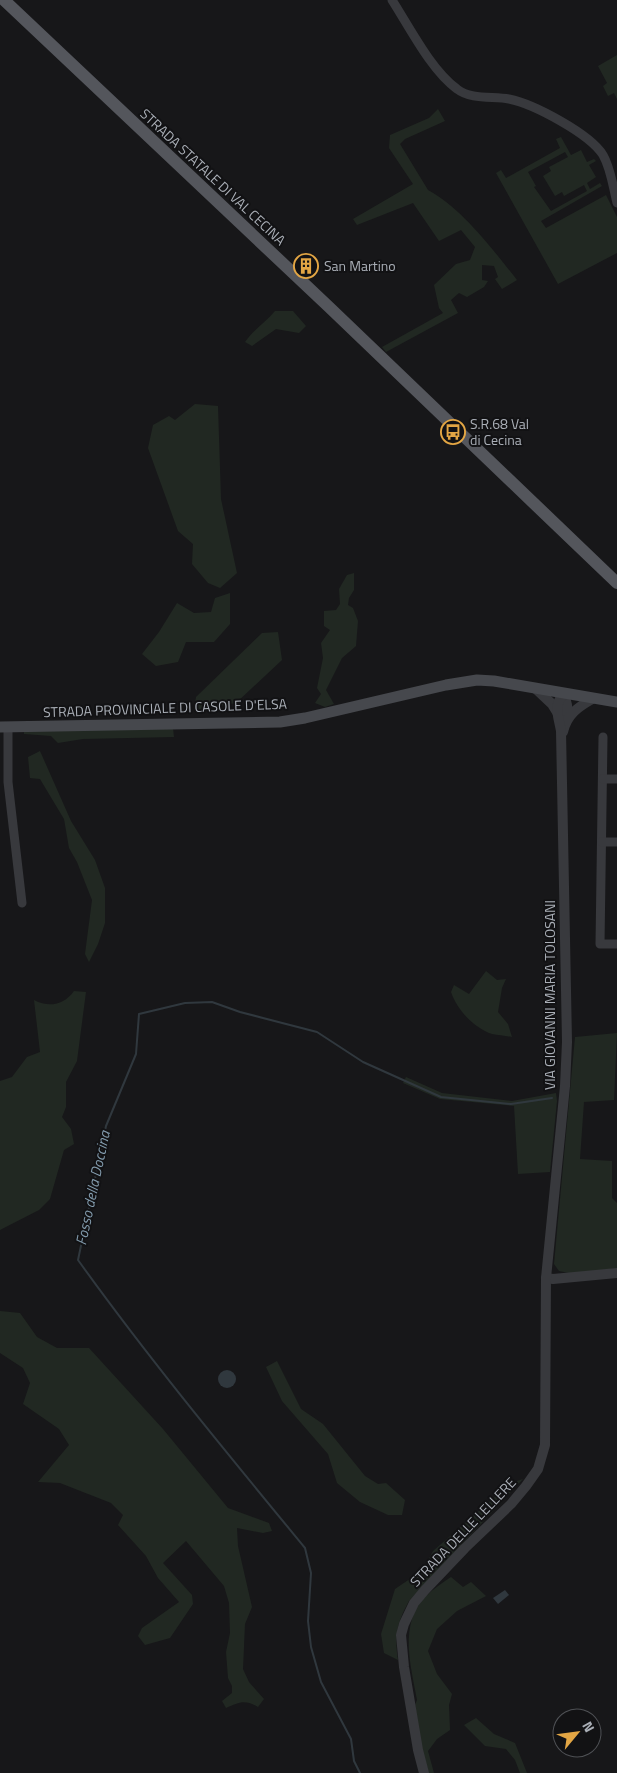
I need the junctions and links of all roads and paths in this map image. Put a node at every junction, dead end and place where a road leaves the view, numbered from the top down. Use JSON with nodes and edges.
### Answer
{"nodes":[{"id":1,"x":4,"y":0,"type":"edge"},
{"id":2,"x":392,"y":0,"type":"edge"},
{"id":3,"x":617,"y":203,"type":"edge"},
{"id":4,"x":556,"y":525,"type":"junction"},
{"id":5,"x":617,"y":575,"type":"edge"},
{"id":6,"x":617,"y":583,"type":"edge"},
{"id":7,"x":535,"y":688,"type":"junction"},
{"id":8,"x":564,"y":692,"type":"junction"},
{"id":9,"x":594,"y":698,"type":"junction"},
{"id":10,"x":617,"y":702,"type":"edge"},
{"id":11,"x":557,"y":713,"type":"junction"},
{"id":12,"x":568,"y":719,"type":"junction"},
{"id":13,"x":4,"y":727,"type":"edge"},
{"id":14,"x":603,"y":737,"type":"dead end"},
{"id":15,"x":561,"y":740,"type":"junction"},
{"id":16,"x":603,"y":779,"type":"junction"},
{"id":17,"x":617,"y":779,"type":"edge"},
{"id":18,"x":602,"y":842,"type":"junction"},
{"id":19,"x":617,"y":842,"type":"edge"},
{"id":20,"x":22,"y":903,"type":"dead end"},
{"id":21,"x":617,"y":944,"type":"edge"},
{"id":22,"x":617,"y":1273,"type":"edge"},
{"id":23,"x":546,"y":1278,"type":"junction"},
{"id":24,"x":424,"y":1773,"type":"edge"}],
"edges":[{"from":1,"to":4,"type":"main road","name":"STRADA STATALE DI VAL CECINA"},
{"from":2,"to":3,"type":"street"},
{"from":4,"to":5,"type":"main road"},
{"from":4,"to":6,"type":"main road","name":"STRADA STATALE DI VAL CECINA"},
{"from":7,"to":8,"type":"main road","name":"STRADA PROVINCIALE DI CASOLE D'ELSA"},
{"from":7,"to":11,"type":"street"},
{"from":7,"to":13,"type":"main road","name":"STRADA PROVINCIALE DI CASOLE D'ELSA"},
{"from":8,"to":9,"type":"main road","name":"STRADA PROVINCIALE DI CASOLE D'ELSA"},
{"from":8,"to":11,"type":"street","name":"VIA GIOVANNI MARIA TOLOSANI"},
{"from":8,"to":12,"type":"street","name":"VIA GIOVANNI MARIA TOLOSANI"},
{"from":9,"to":10,"type":"main road","name":"STRADA PROVINCIALE DI CASOLE D'ELSA"},
{"from":9,"to":12,"type":"street"},
{"from":11,"to":15,"type":"street","name":"VIA GIOVANNI MARIA TOLOSANI"},
{"from":12,"to":15,"type":"street","name":"VIA GIOVANNI MARIA TOLOSANI"},
{"from":13,"to":20,"type":"street"},
{"from":14,"to":16,"type":"street"},
{"from":15,"to":23,"type":"street","name":"VIA GIOVANNI MARIA TOLOSANI"},
{"from":16,"to":17,"type":"street"},
{"from":16,"to":18,"type":"street"},
{"from":18,"to":19,"type":"street"},
{"from":18,"to":21,"type":"street"},
{"from":22,"to":23,"type":"street"},
{"from":23,"to":24,"type":"street","name":"STRADA DELLE LELLERE"}]}
